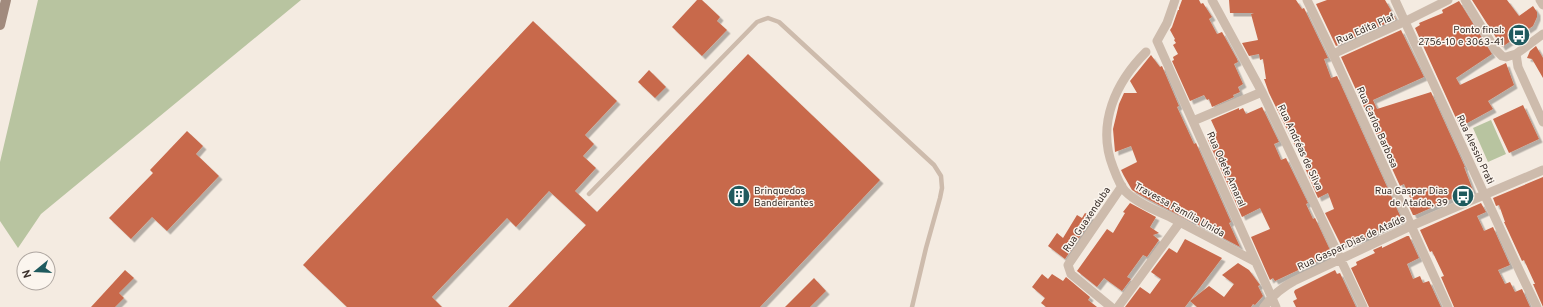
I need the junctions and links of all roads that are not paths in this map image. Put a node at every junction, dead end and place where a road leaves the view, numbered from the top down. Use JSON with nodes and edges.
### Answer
{"nodes":[{"id":1,"x":6,"y":0,"type":"edge"},
{"id":2,"x":1175,"y":0,"type":"edge"},
{"id":3,"x":1212,"y":0,"type":"edge"},
{"id":4,"x":1307,"y":0,"type":"edge"},
{"id":5,"x":1396,"y":0,"type":"edge"},
{"id":6,"x":1448,"y":0,"type":"edge"},
{"id":7,"x":1465,"y":0,"type":"edge"},
{"id":8,"x":1540,"y":0,"type":"edge"},
{"id":9,"x":1543,"y":5,"type":"edge"},
{"id":10,"x":1406,"y":21,"type":"junction"},
{"id":11,"x":0,"y":25,"type":"edge"},
{"id":12,"x":1543,"y":34,"type":"edge"},
{"id":13,"x":1146,"y":52,"type":"dead end"},
{"id":14,"x":1333,"y":54,"type":"junction"},
{"id":15,"x":1516,"y":54,"type":"junction"},
{"id":16,"x":1262,"y":92,"type":"junction"},
{"id":17,"x":1193,"y":121,"type":"junction"},
{"id":18,"x":1543,"y":122,"type":"edge"},
{"id":19,"x":1543,"y":170,"type":"edge"},
{"id":20,"x":1122,"y":186,"type":"junction"},
{"id":21,"x":589,"y":194,"type":"dead end"},
{"id":22,"x":1485,"y":195,"type":"junction"},
{"id":23,"x":1180,"y":222,"type":"junction"},
{"id":24,"x":1412,"y":226,"type":"junction"},
{"id":25,"x":1342,"y":260,"type":"junction"},
{"id":26,"x":1256,"y":262,"type":"junction"},
{"id":27,"x":1272,"y":297,"type":"junction"},
{"id":28,"x":912,"y":307,"type":"edge"},
{"id":29,"x":1111,"y":307,"type":"edge"},
{"id":30,"x":1118,"y":307,"type":"edge"},
{"id":31,"x":1264,"y":307,"type":"edge"},
{"id":32,"x":1276,"y":307,"type":"edge"},
{"id":33,"x":1362,"y":307,"type":"edge"},
{"id":34,"x":1448,"y":307,"type":"edge"},
{"id":35,"x":1537,"y":307,"type":"edge"}],
"edges":[{"from":1,"to":11,"type":"main road"},
{"from":2,"to":17,"type":"street","name":"Rua Odete Amaral"},
{"from":3,"to":16,"type":"street","name":"Rua Andréas de Silva"},
{"from":4,"to":14,"type":"street","name":"Rua Carlos Barbosa"},
{"from":5,"to":10,"type":"street","name":"Rua Alessio Prati"},
{"from":6,"to":10,"type":"street","name":"Rua Edita Plaf"},
{"from":7,"to":15,"type":"street"},
{"from":8,"to":9,"type":"street"},
{"from":10,"to":14,"type":"street","name":"Rua Edita Plaf"},
{"from":10,"to":22,"type":"street","name":"Rua Alessio Prati"},
{"from":12,"to":15,"type":"street"},
{"from":13,"to":20,"type":"street","name":"Travessa Família Unida"},
{"from":14,"to":24,"type":"street","name":"Rua Carlos Barbosa"},
{"from":15,"to":18,"type":"street"},
{"from":16,"to":17,"type":"street"},
{"from":16,"to":25,"type":"street","name":"Rua Andréas de Silva"},
{"from":17,"to":26,"type":"street","name":"Rua Odete Amaral"},
{"from":19,"to":22,"type":"street","name":"Rua Gaspar Dias de Ataíde"},
{"from":20,"to":23,"type":"street","name":"Travessa Família Unida"},
{"from":20,"to":29,"type":"street","name":"Rua Guaxenduba"},
{"from":21,"to":28,"type":"lane"},
{"from":22,"to":24,"type":"street","name":"Rua Gaspar Dias de Ataíde"},
{"from":22,"to":35,"type":"street","name":"Rua Alessio Prati"},
{"from":23,"to":26,"type":"street","name":"Travessa Família Unida"},
{"from":23,"to":30,"type":"street"},
{"from":24,"to":25,"type":"street","name":"Rua Gaspar Dias de Ataíde"},
{"from":24,"to":34,"type":"street","name":"Rua Carlos Barbosa"},
{"from":25,"to":27,"type":"street","name":"Rua Gaspar Dias de Ataíde"},
{"from":25,"to":33,"type":"street","name":"Rua Andréas de Silva"},
{"from":26,"to":27,"type":"street","name":"Rua Odete Amaral"},
{"from":27,"to":31,"type":"street","name":"Rua Gaspar Dias de Ataíde"},
{"from":27,"to":32,"type":"street","name":"Rua Odete Amaral"}]}
